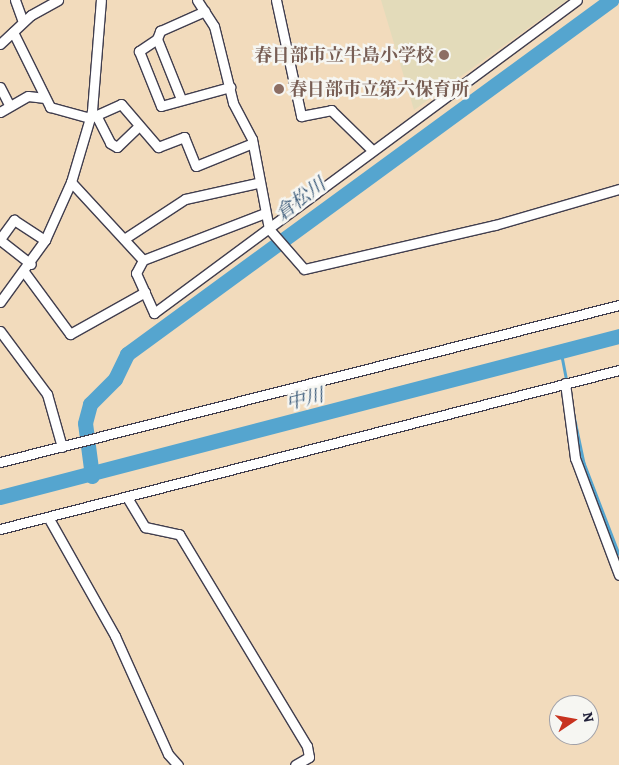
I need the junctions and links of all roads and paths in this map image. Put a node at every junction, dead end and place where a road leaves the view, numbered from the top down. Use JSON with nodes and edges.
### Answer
{"nodes":[{"id":1,"x":15,"y":0,"type":"edge"},
{"id":2,"x":58,"y":0,"type":"edge"},
{"id":3,"x":101,"y":0,"type":"edge"},
{"id":4,"x":197,"y":0,"type":"edge"},
{"id":5,"x":276,"y":0,"type":"edge"},
{"id":6,"x":577,"y":0,"type":"edge"},
{"id":7,"x":48,"y":2,"type":"edge"},
{"id":8,"x":205,"y":11,"type":"junction"},
{"id":9,"x":23,"y":22,"type":"junction"},
{"id":10,"x":13,"y":32,"type":"junction"},
{"id":11,"x":158,"y":40,"type":"junction"},
{"id":12,"x":0,"y":44,"type":"edge"},
{"id":13,"x":230,"y":87,"type":"junction"},
{"id":14,"x":0,"y":88,"type":"edge"},
{"id":15,"x":46,"y":98,"type":"junction"},
{"id":16,"x":181,"y":99,"type":"junction"},
{"id":17,"x":9,"y":105,"type":"junction"},
{"id":18,"x":0,"y":112,"type":"edge"},
{"id":19,"x":93,"y":117,"type":"junction"},
{"id":20,"x":139,"y":126,"type":"junction"},
{"id":21,"x":253,"y":143,"type":"junction"},
{"id":22,"x":372,"y":150,"type":"junction"},
{"id":23,"x":71,"y":182,"type":"junction"},
{"id":24,"x":258,"y":183,"type":"junction"},
{"id":25,"x":619,"y":188,"type":"edge"},
{"id":26,"x":265,"y":213,"type":"junction"},
{"id":27,"x":270,"y":231,"type":"junction"},
{"id":28,"x":0,"y":239,"type":"edge"},
{"id":29,"x":124,"y":239,"type":"junction"},
{"id":30,"x":45,"y":240,"type":"junction"},
{"id":31,"x":143,"y":260,"type":"junction"},
{"id":32,"x":31,"y":264,"type":"junction"},
{"id":33,"x":25,"y":273,"type":"junction"},
{"id":34,"x":145,"y":292,"type":"junction"},
{"id":35,"x":0,"y":302,"type":"edge"},
{"id":36,"x":619,"y":306,"type":"edge"},
{"id":37,"x":0,"y":331,"type":"edge"},
{"id":38,"x":619,"y":370,"type":"edge"},
{"id":39,"x":565,"y":383,"type":"junction"},
{"id":40,"x":62,"y":447,"type":"junction"},
{"id":41,"x":0,"y":462,"type":"edge"},
{"id":42,"x":128,"y":499,"type":"junction"},
{"id":43,"x":48,"y":516,"type":"junction"},
{"id":44,"x":0,"y":529,"type":"edge"},
{"id":45,"x":619,"y":575,"type":"edge"},
{"id":46,"x":178,"y":765,"type":"edge"},
{"id":47,"x":295,"y":765,"type":"edge"}],
"edges":[{"from":1,"to":9,"type":"street"},
{"from":2,"to":7,"type":"street"},
{"from":3,"to":19,"type":"street"},
{"from":4,"to":8,"type":"street"},
{"from":5,"to":22,"type":"street"},
{"from":6,"to":22,"type":"street"},
{"from":7,"to":9,"type":"street"},
{"from":8,"to":11,"type":"street"},
{"from":8,"to":13,"type":"street"},
{"from":9,"to":10,"type":"street"},
{"from":10,"to":12,"type":"street"},
{"from":10,"to":15,"type":"street"},
{"from":11,"to":16,"type":"street"},
{"from":11,"to":16,"type":"street"},
{"from":13,"to":16,"type":"street"},
{"from":13,"to":21,"type":"street"},
{"from":14,"to":17,"type":"street"},
{"from":15,"to":17,"type":"street"},
{"from":15,"to":19,"type":"street"},
{"from":17,"to":18,"type":"street"},
{"from":19,"to":20,"type":"street"},
{"from":19,"to":20,"type":"street"},
{"from":19,"to":23,"type":"street"},
{"from":20,"to":21,"type":"street"},
{"from":21,"to":24,"type":"street"},
{"from":22,"to":27,"type":"street"},
{"from":23,"to":29,"type":"street"},
{"from":23,"to":30,"type":"street"},
{"from":24,"to":26,"type":"street"},
{"from":24,"to":29,"type":"street"},
{"from":25,"to":27,"type":"street"},
{"from":26,"to":27,"type":"street"},
{"from":26,"to":31,"type":"street"},
{"from":27,"to":34,"type":"street"},
{"from":28,"to":30,"type":"street"},
{"from":28,"to":32,"type":"street"},
{"from":29,"to":31,"type":"street"},
{"from":30,"to":32,"type":"street"},
{"from":31,"to":34,"type":"street"},
{"from":32,"to":33,"type":"street"},
{"from":33,"to":34,"type":"street"},
{"from":33,"to":35,"type":"street"},
{"from":36,"to":40,"type":"street"},
{"from":37,"to":40,"type":"street"},
{"from":38,"to":39,"type":"street"},
{"from":39,"to":42,"type":"street"},
{"from":39,"to":45,"type":"street"},
{"from":40,"to":41,"type":"street"},
{"from":42,"to":43,"type":"street"},
{"from":42,"to":47,"type":"street"},
{"from":43,"to":44,"type":"street"},
{"from":43,"to":46,"type":"street"}]}
